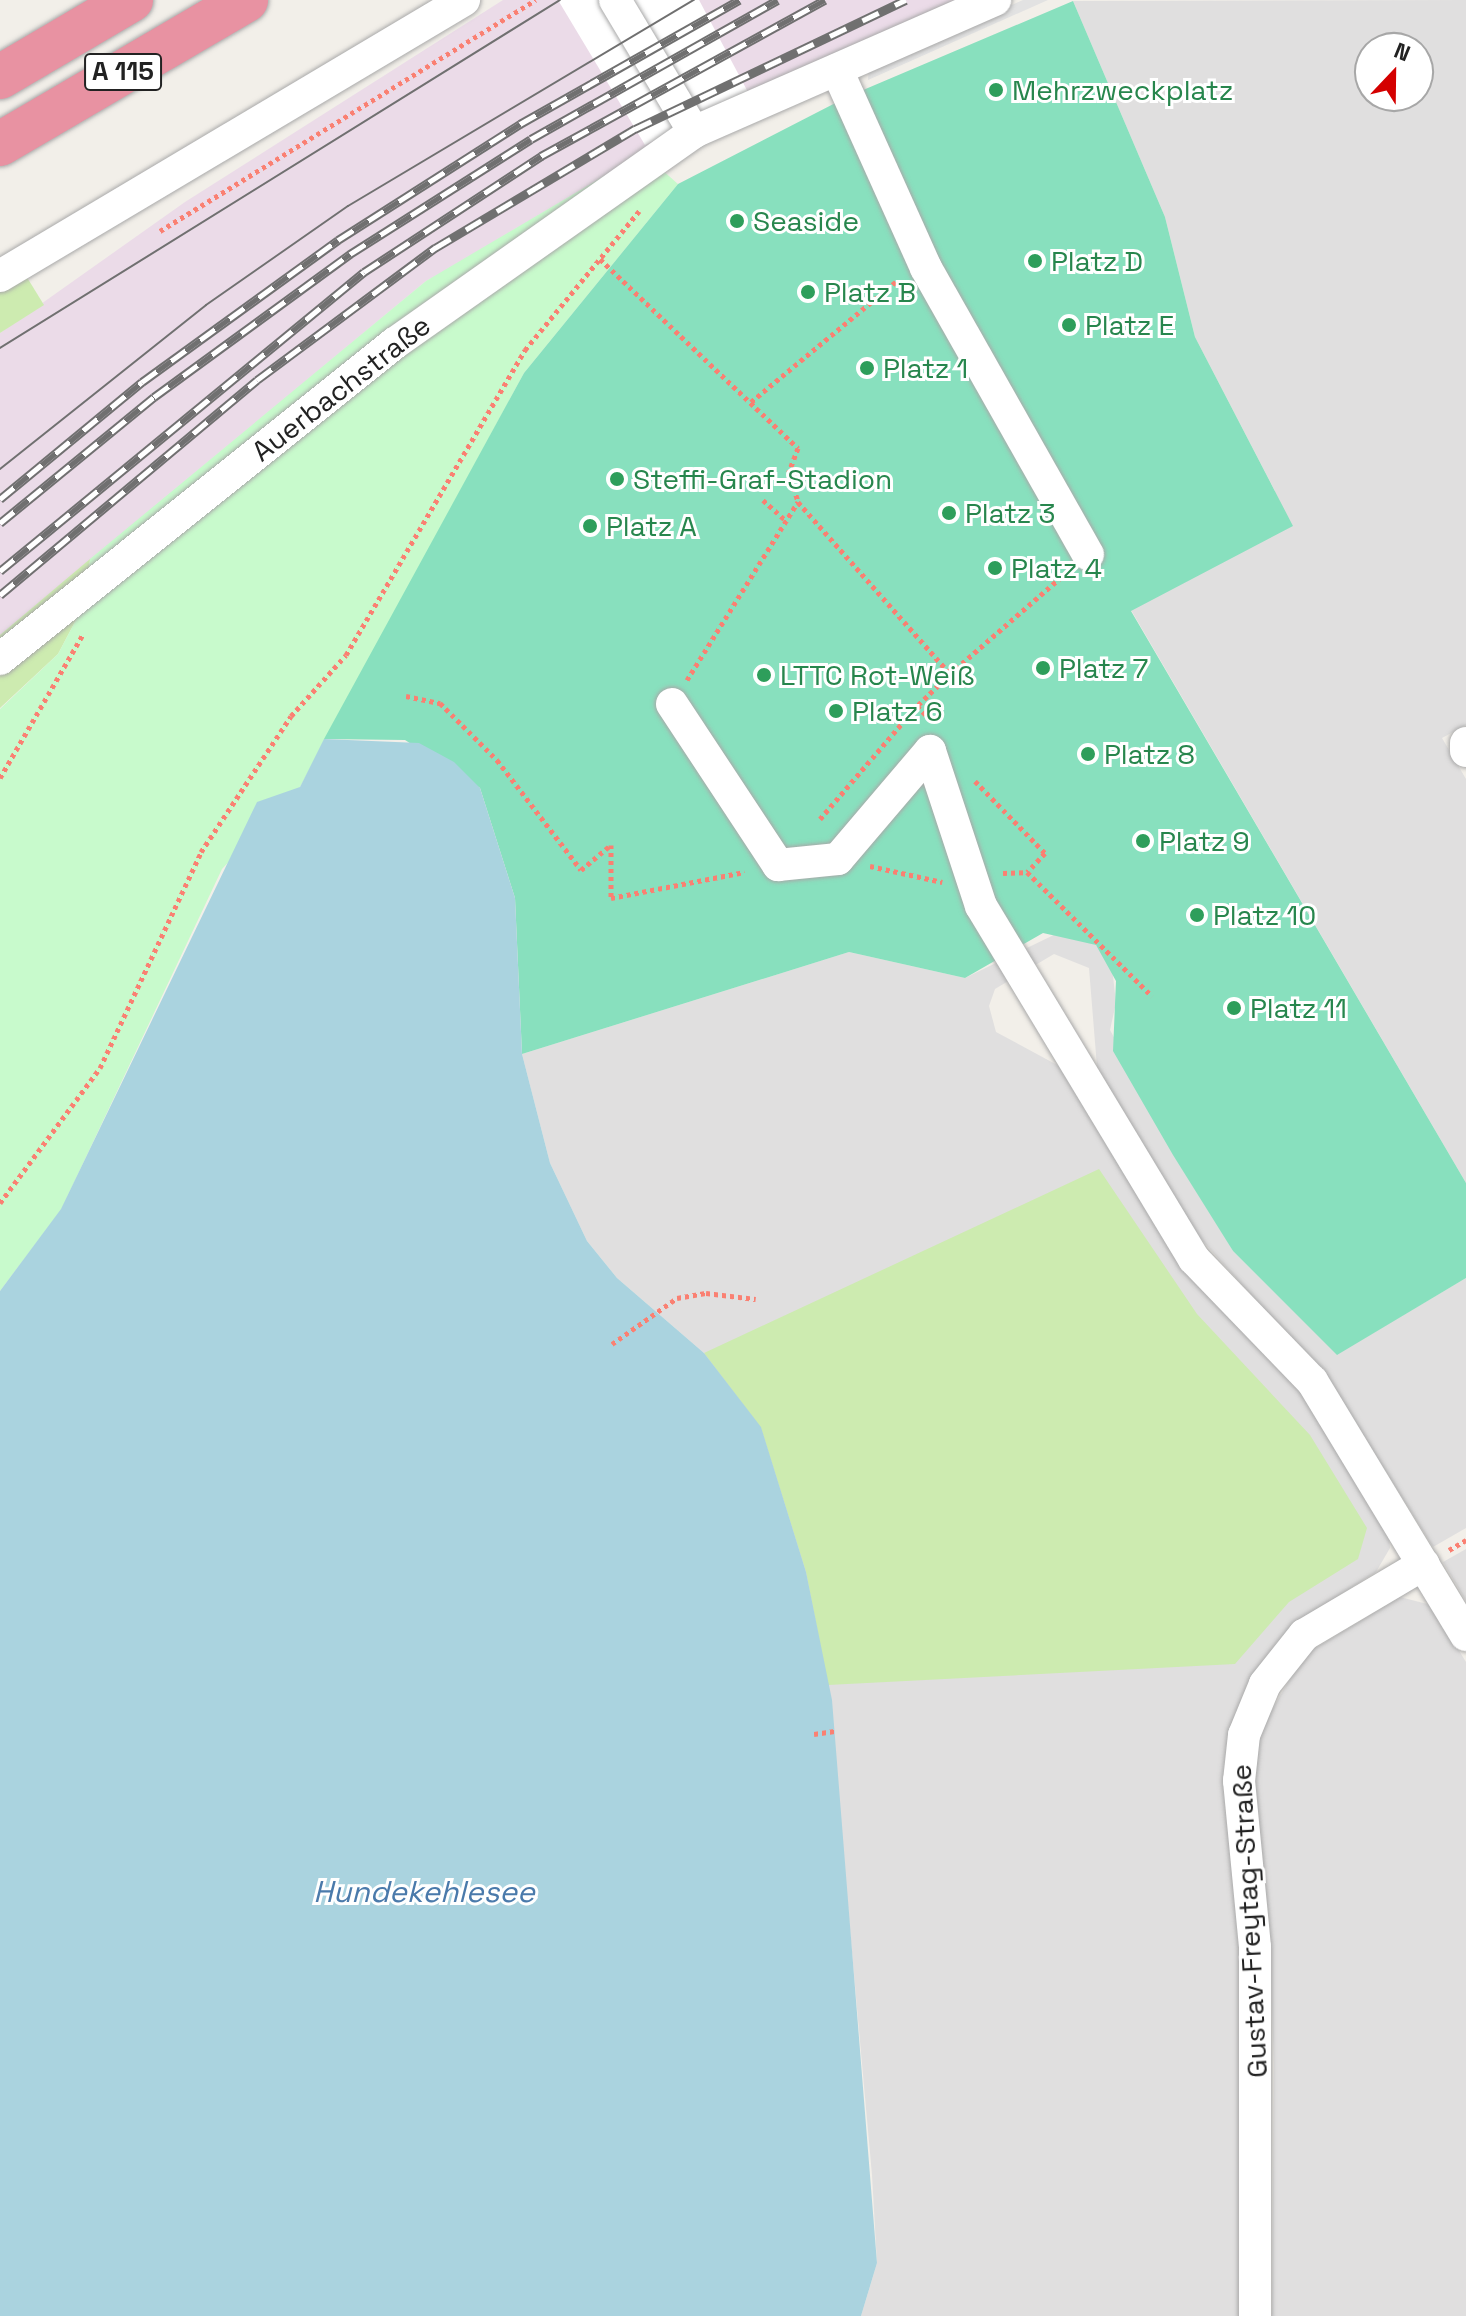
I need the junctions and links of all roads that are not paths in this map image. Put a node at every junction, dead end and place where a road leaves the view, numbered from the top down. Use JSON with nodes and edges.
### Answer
{"nodes":[{"id":1,"x":131,"y":0,"type":"edge"},
{"id":2,"x":246,"y":0,"type":"edge"},
{"id":3,"x":464,"y":0,"type":"edge"},
{"id":4,"x":615,"y":0,"type":"edge"},
{"id":5,"x":995,"y":0,"type":"edge"},
{"id":6,"x":837,"y":70,"type":"junction"},
{"id":7,"x":0,"y":77,"type":"edge"},
{"id":8,"x":694,"y":132,"type":"junction"},
{"id":9,"x":0,"y":144,"type":"edge"},
{"id":10,"x":0,"y":276,"type":"edge"},
{"id":11,"x":1088,"y":554,"type":"road end"},
{"id":12,"x":0,"y":659,"type":"edge"},
{"id":13,"x":672,"y":704,"type":"road end"},
{"id":14,"x":1466,"y":743,"type":"edge"},
{"id":15,"x":1466,"y":751,"type":"edge"},
{"id":16,"x":1435,"y":1558,"type":"junction"},
{"id":17,"x":1466,"y":1635,"type":"edge"},
{"id":18,"x":1255,"y":2316,"type":"edge"}],
"edges":[{"from":1,"to":7,"type":"highway","number":"A 115"},
{"from":2,"to":9,"type":"highway","number":"A 115"},
{"from":3,"to":10,"type":"street"},
{"from":4,"to":8,"type":"street"},
{"from":5,"to":6,"type":"street","name":"Auerbachstraße"},
{"from":6,"to":8,"type":"street","name":"Auerbachstraße"},
{"from":6,"to":11,"type":"street"},
{"from":8,"to":12,"type":"street","name":"Auerbachstraße"},
{"from":13,"to":16,"type":"street"},
{"from":14,"to":15,"type":"street"},
{"from":16,"to":17,"type":"street"},
{"from":16,"to":18,"type":"street","name":"Gustav-Freytag-Straße"}]}
